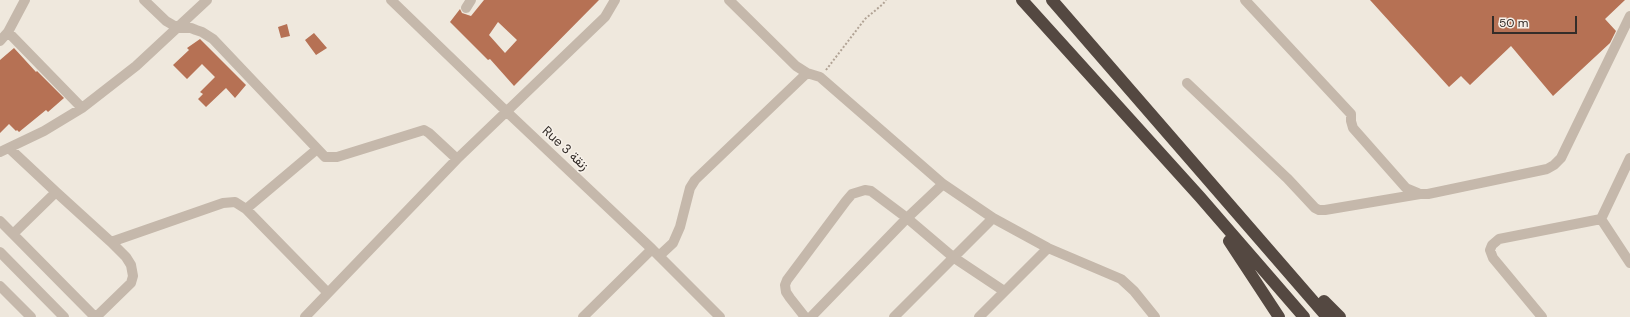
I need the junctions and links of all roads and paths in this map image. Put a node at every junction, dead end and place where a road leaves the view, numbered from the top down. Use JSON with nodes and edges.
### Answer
{"nodes":[{"id":1,"x":25,"y":0,"type":"edge"},
{"id":2,"x":144,"y":0,"type":"edge"},
{"id":3,"x":207,"y":0,"type":"edge"},
{"id":4,"x":615,"y":0,"type":"edge"},
{"id":5,"x":729,"y":0,"type":"edge"},
{"id":6,"x":886,"y":0,"type":"edge"},
{"id":7,"x":1022,"y":0,"type":"edge"},
{"id":8,"x":1052,"y":0,"type":"edge"},
{"id":9,"x":1245,"y":0,"type":"edge"},
{"id":10,"x":396,"y":2,"type":"edge"},
{"id":11,"x":1630,"y":16,"type":"edge"},
{"id":12,"x":178,"y":28,"type":"junction"},
{"id":13,"x":8,"y":32,"type":"junction"},
{"id":14,"x":0,"y":41,"type":"edge"},
{"id":15,"x":807,"y":73,"type":"junction"},
{"id":16,"x":820,"y":77,"type":"junction"},
{"id":17,"x":1188,"y":83,"type":"dead end"},
{"id":18,"x":82,"y":108,"type":"junction"},
{"id":19,"x":507,"y":112,"type":"junction"},
{"id":20,"x":5,"y":150,"type":"edge"},
{"id":21,"x":316,"y":150,"type":"junction"},
{"id":22,"x":1630,"y":158,"type":"edge"},
{"id":23,"x":457,"y":159,"type":"junction"},
{"id":24,"x":943,"y":184,"type":"junction"},
{"id":25,"x":1216,"y":188,"type":"junction"},
{"id":26,"x":56,"y":192,"type":"junction"},
{"id":27,"x":1420,"y":194,"type":"junction"},
{"id":28,"x":1200,"y":197,"type":"junction"},
{"id":29,"x":246,"y":209,"type":"junction"},
{"id":30,"x":907,"y":218,"type":"junction"},
{"id":31,"x":993,"y":218,"type":"junction"},
{"id":32,"x":1601,"y":219,"type":"junction"},
{"id":33,"x":0,"y":221,"type":"edge"},
{"id":34,"x":14,"y":234,"type":"junction"},
{"id":35,"x":111,"y":242,"type":"junction"},
{"id":36,"x":1048,"y":248,"type":"junction"},
{"id":37,"x":0,"y":252,"type":"edge"},
{"id":38,"x":656,"y":252,"type":"junction"},
{"id":39,"x":953,"y":257,"type":"junction"},
{"id":40,"x":1630,"y":263,"type":"edge"},
{"id":41,"x":0,"y":286,"type":"edge"},
{"id":42,"x":1004,"y":291,"type":"junction"},
{"id":43,"x":328,"y":293,"type":"junction"},
{"id":44,"x":31,"y":317,"type":"edge"},
{"id":45,"x":64,"y":317,"type":"edge"},
{"id":46,"x":96,"y":317,"type":"edge"},
{"id":47,"x":306,"y":317,"type":"edge"},
{"id":48,"x":583,"y":317,"type":"edge"},
{"id":49,"x":720,"y":317,"type":"edge"},
{"id":50,"x":805,"y":317,"type":"edge"},
{"id":51,"x":811,"y":317,"type":"edge"},
{"id":52,"x":894,"y":317,"type":"edge"},
{"id":53,"x":978,"y":317,"type":"edge"},
{"id":54,"x":1155,"y":317,"type":"edge"},
{"id":55,"x":1279,"y":317,"type":"edge"},
{"id":56,"x":1304,"y":317,"type":"edge"},
{"id":57,"x":1327,"y":317,"type":"edge"},
{"id":58,"x":1340,"y":317,"type":"edge"},
{"id":59,"x":1542,"y":317,"type":"edge"}],
"edges":[{"from":1,"to":13,"type":"street"},
{"from":2,"to":12,"type":"street"},
{"from":3,"to":12,"type":"street"},
{"from":4,"to":19,"type":"street"},
{"from":5,"to":15,"type":"street"},
{"from":6,"to":16,"type":"path"},
{"from":7,"to":28,"type":"highway"},
{"from":8,"to":25,"type":"highway"},
{"from":9,"to":27,"type":"street"},
{"from":10,"to":19,"type":"street","name":"Rue 3 زنقة"},
{"from":11,"to":27,"type":"street"},
{"from":12,"to":18,"type":"street"},
{"from":12,"to":21,"type":"street"},
{"from":13,"to":14,"type":"street"},
{"from":13,"to":18,"type":"street"},
{"from":15,"to":16,"type":"street"},
{"from":15,"to":38,"type":"street"},
{"from":16,"to":24,"type":"street"},
{"from":17,"to":27,"type":"street"},
{"from":18,"to":20,"type":"street"},
{"from":19,"to":23,"type":"street"},
{"from":19,"to":38,"type":"street","name":"Rue 3 زنقة"},
{"from":20,"to":26,"type":"street"},
{"from":21,"to":23,"type":"street"},
{"from":21,"to":29,"type":"street"},
{"from":22,"to":32,"type":"street"},
{"from":23,"to":43,"type":"street"},
{"from":24,"to":30,"type":"street"},
{"from":24,"to":31,"type":"street"},
{"from":25,"to":57,"type":"highway"},
{"from":25,"to":58,"type":"highway"},
{"from":26,"to":34,"type":"street"},
{"from":26,"to":35,"type":"street"},
{"from":28,"to":55,"type":"highway"},
{"from":28,"to":56,"type":"highway"},
{"from":29,"to":35,"type":"street"},
{"from":29,"to":43,"type":"street"},
{"from":30,"to":39,"type":"street"},
{"from":30,"to":50,"type":"street"},
{"from":30,"to":51,"type":"street"},
{"from":31,"to":36,"type":"street"},
{"from":31,"to":39,"type":"street"},
{"from":32,"to":40,"type":"street"},
{"from":32,"to":59,"type":"street"},
{"from":33,"to":34,"type":"street"},
{"from":34,"to":46,"type":"street"},
{"from":35,"to":46,"type":"street"},
{"from":36,"to":42,"type":"street"},
{"from":36,"to":54,"type":"street"},
{"from":37,"to":45,"type":"street"},
{"from":38,"to":48,"type":"street"},
{"from":38,"to":49,"type":"street","name":"Rue 3 زنقة"},
{"from":39,"to":42,"type":"street"},
{"from":39,"to":52,"type":"street"},
{"from":41,"to":44,"type":"street"},
{"from":42,"to":53,"type":"street"},
{"from":43,"to":47,"type":"street"}]}
